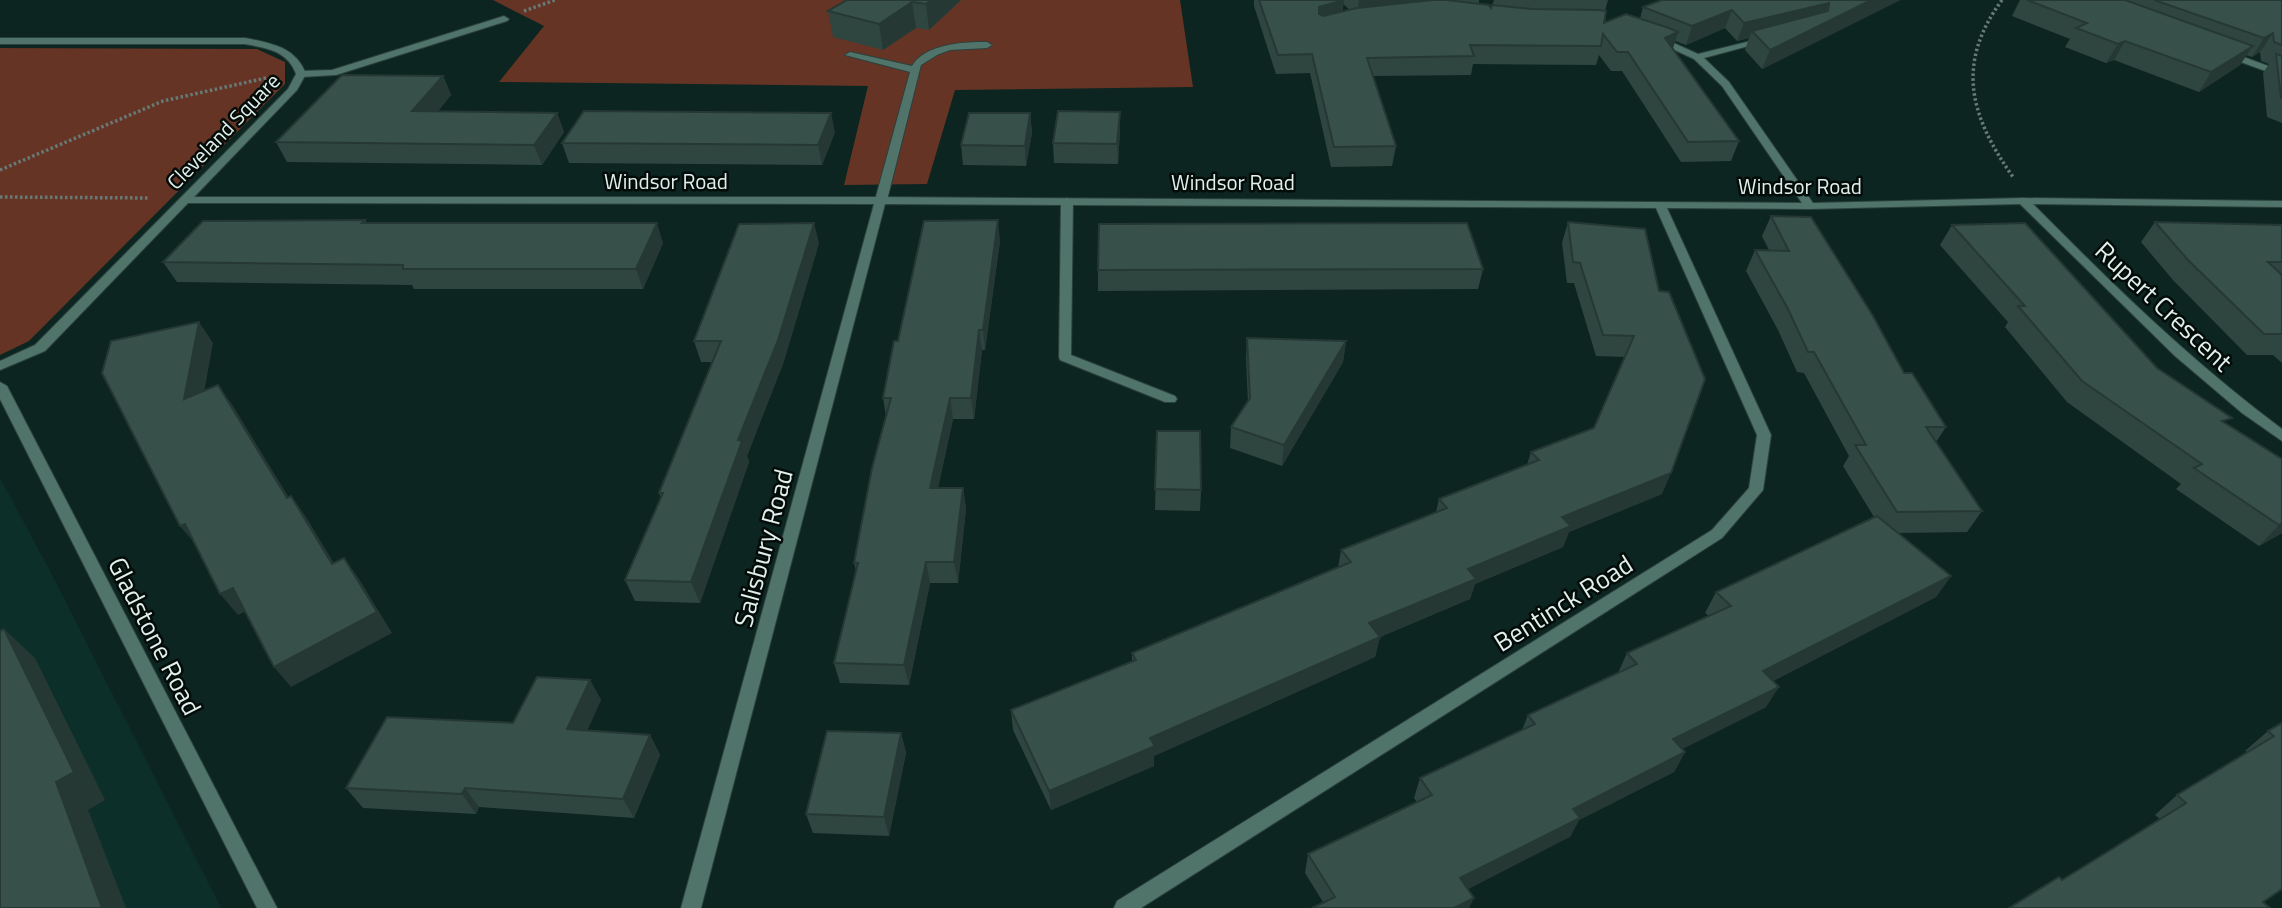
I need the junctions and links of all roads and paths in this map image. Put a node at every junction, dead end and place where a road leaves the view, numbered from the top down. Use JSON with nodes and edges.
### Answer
{"nodes":[{"id":1,"x":2002,"y":0,"type":"edge"},
{"id":2,"x":504,"y":19,"type":"dead end"},
{"id":3,"x":1645,"y":34,"type":"edge"},
{"id":4,"x":1777,"y":36,"type":"edge"},
{"id":5,"x":0,"y":41,"type":"edge"},
{"id":6,"x":987,"y":45,"type":"dead end"},
{"id":7,"x":2212,"y":49,"type":"edge"},
{"id":8,"x":850,"y":55,"type":"dead end"},
{"id":9,"x":1697,"y":57,"type":"junction"},
{"id":10,"x":916,"y":70,"type":"junction"},
{"id":11,"x":301,"y":74,"type":"junction"},
{"id":12,"x":2282,"y":74,"type":"edge"},
{"id":13,"x":0,"y":170,"type":"edge"},
{"id":14,"x":0,"y":197,"type":"edge"},
{"id":15,"x":184,"y":200,"type":"junction"},
{"id":16,"x":881,"y":200,"type":"junction"},
{"id":17,"x":1067,"y":201,"type":"junction"},
{"id":18,"x":2028,"y":202,"type":"junction"},
{"id":19,"x":2282,"y":204,"type":"edge"},
{"id":20,"x":1660,"y":205,"type":"junction"},
{"id":21,"x":1810,"y":206,"type":"junction"},
{"id":22,"x":0,"y":366,"type":"edge"},
{"id":23,"x":0,"y":386,"type":"edge"},
{"id":24,"x":1170,"y":399,"type":"dead end"},
{"id":25,"x":2282,"y":436,"type":"edge"},
{"id":26,"x":267,"y":908,"type":"edge"},
{"id":27,"x":691,"y":908,"type":"edge"},
{"id":28,"x":1124,"y":908,"type":"edge"}],
"edges":[{"from":1,"to":18,"type":"path"},
{"from":2,"to":11,"type":"street"},
{"from":3,"to":9,"type":"street"},
{"from":4,"to":9,"type":"street"},
{"from":5,"to":11,"type":"street","name":"Cleveland Square"},
{"from":6,"to":10,"type":"street"},
{"from":7,"to":12,"type":"street"},
{"from":8,"to":10,"type":"street"},
{"from":9,"to":21,"type":"street"},
{"from":10,"to":16,"type":"street","name":"Salisbury Road"},
{"from":11,"to":13,"type":"path"},
{"from":11,"to":15,"type":"street","name":"Cleveland Square"},
{"from":14,"to":15,"type":"path"},
{"from":15,"to":16,"type":"street","name":"Windsor Road"},
{"from":15,"to":22,"type":"street","name":"Cleveland Square"},
{"from":16,"to":17,"type":"street","name":"Windsor Road"},
{"from":16,"to":27,"type":"street","name":"Salisbury Road"},
{"from":17,"to":20,"type":"street","name":"Windsor Road"},
{"from":17,"to":24,"type":"street"},
{"from":18,"to":19,"type":"street","name":"Windsor Road"},
{"from":18,"to":21,"type":"street","name":"Windsor Road"},
{"from":18,"to":25,"type":"street","name":"Rupert Crescent"},
{"from":20,"to":21,"type":"street","name":"Windsor Road"},
{"from":20,"to":28,"type":"street","name":"Bentinck Road"},
{"from":23,"to":26,"type":"street","name":"Gladstone Road"}]}
